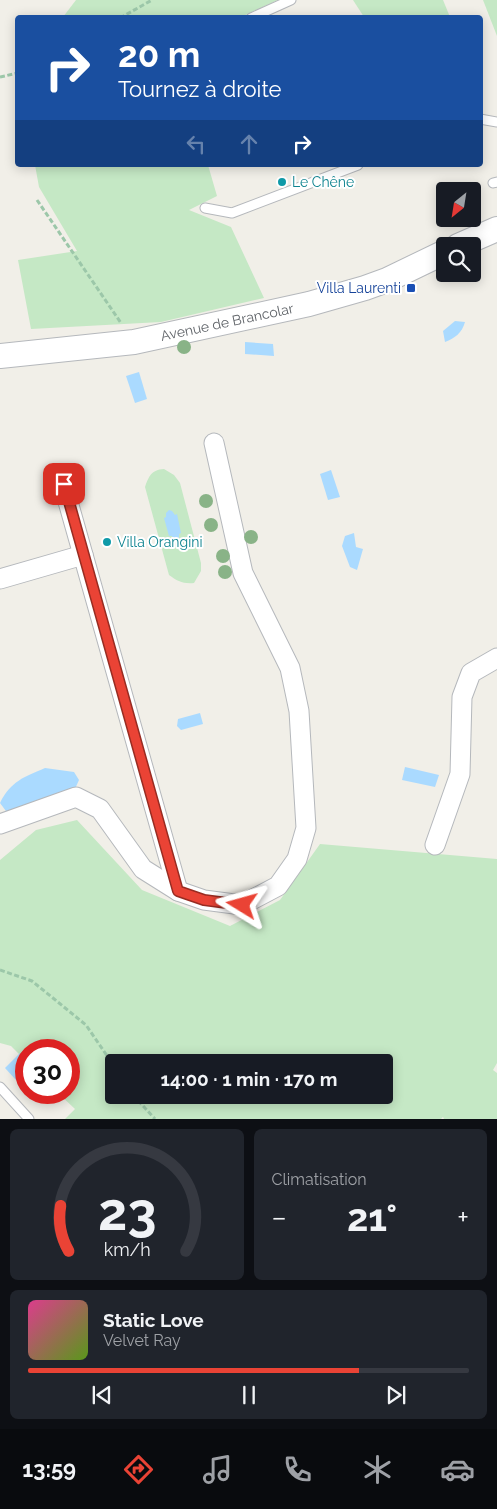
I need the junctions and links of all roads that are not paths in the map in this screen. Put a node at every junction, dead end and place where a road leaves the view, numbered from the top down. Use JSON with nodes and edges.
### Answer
{"nodes":[{"id":1,"x":291,"y":0,"type":"edge"},
{"id":2,"x":258,"y":15,"type":"edge"},
{"id":3,"x":483,"y":120,"type":"edge"},
{"id":4,"x":497,"y":122,"type":"edge"},
{"id":5,"x":353,"y":167,"type":"edge"},
{"id":6,"x":205,"y":208,"type":"dead end"},
{"id":7,"x":497,"y":229,"type":"edge"},
{"id":8,"x":479,"y":237,"type":"edge"},
{"id":9,"x":436,"y":256,"type":"edge"},
{"id":10,"x":0,"y":356,"type":"edge"},
{"id":11,"x":214,"y":444,"type":"dead end"},
{"id":12,"x":64,"y":484,"type":"dead end"},
{"id":13,"x":83,"y":555,"type":"junction"},
{"id":14,"x":0,"y":579,"type":"edge"},
{"id":15,"x":497,"y":658,"type":"edge"},
{"id":16,"x":0,"y":824,"type":"edge"},
{"id":17,"x":436,"y":845,"type":"dead end"},
{"id":18,"x":178,"y":891,"type":"junction"},
{"id":19,"x":0,"y":1087,"type":"edge"},
{"id":20,"x":29,"y":1119,"type":"edge"}],
"edges":[{"from":1,"to":2,"type":"lane"},
{"from":3,"to":4,"type":"lane"},
{"from":5,"to":6,"type":"lane"},
{"from":7,"to":8,"type":"street"},
{"from":9,"to":10,"type":"street","name":"Avenue de Brancolar"},
{"from":11,"to":18,"type":"street"},
{"from":12,"to":13,"type":"street"},
{"from":13,"to":14,"type":"street"},
{"from":13,"to":18,"type":"street"},
{"from":15,"to":17,"type":"street"},
{"from":16,"to":18,"type":"street"},
{"from":19,"to":20,"type":"lane"}]}
